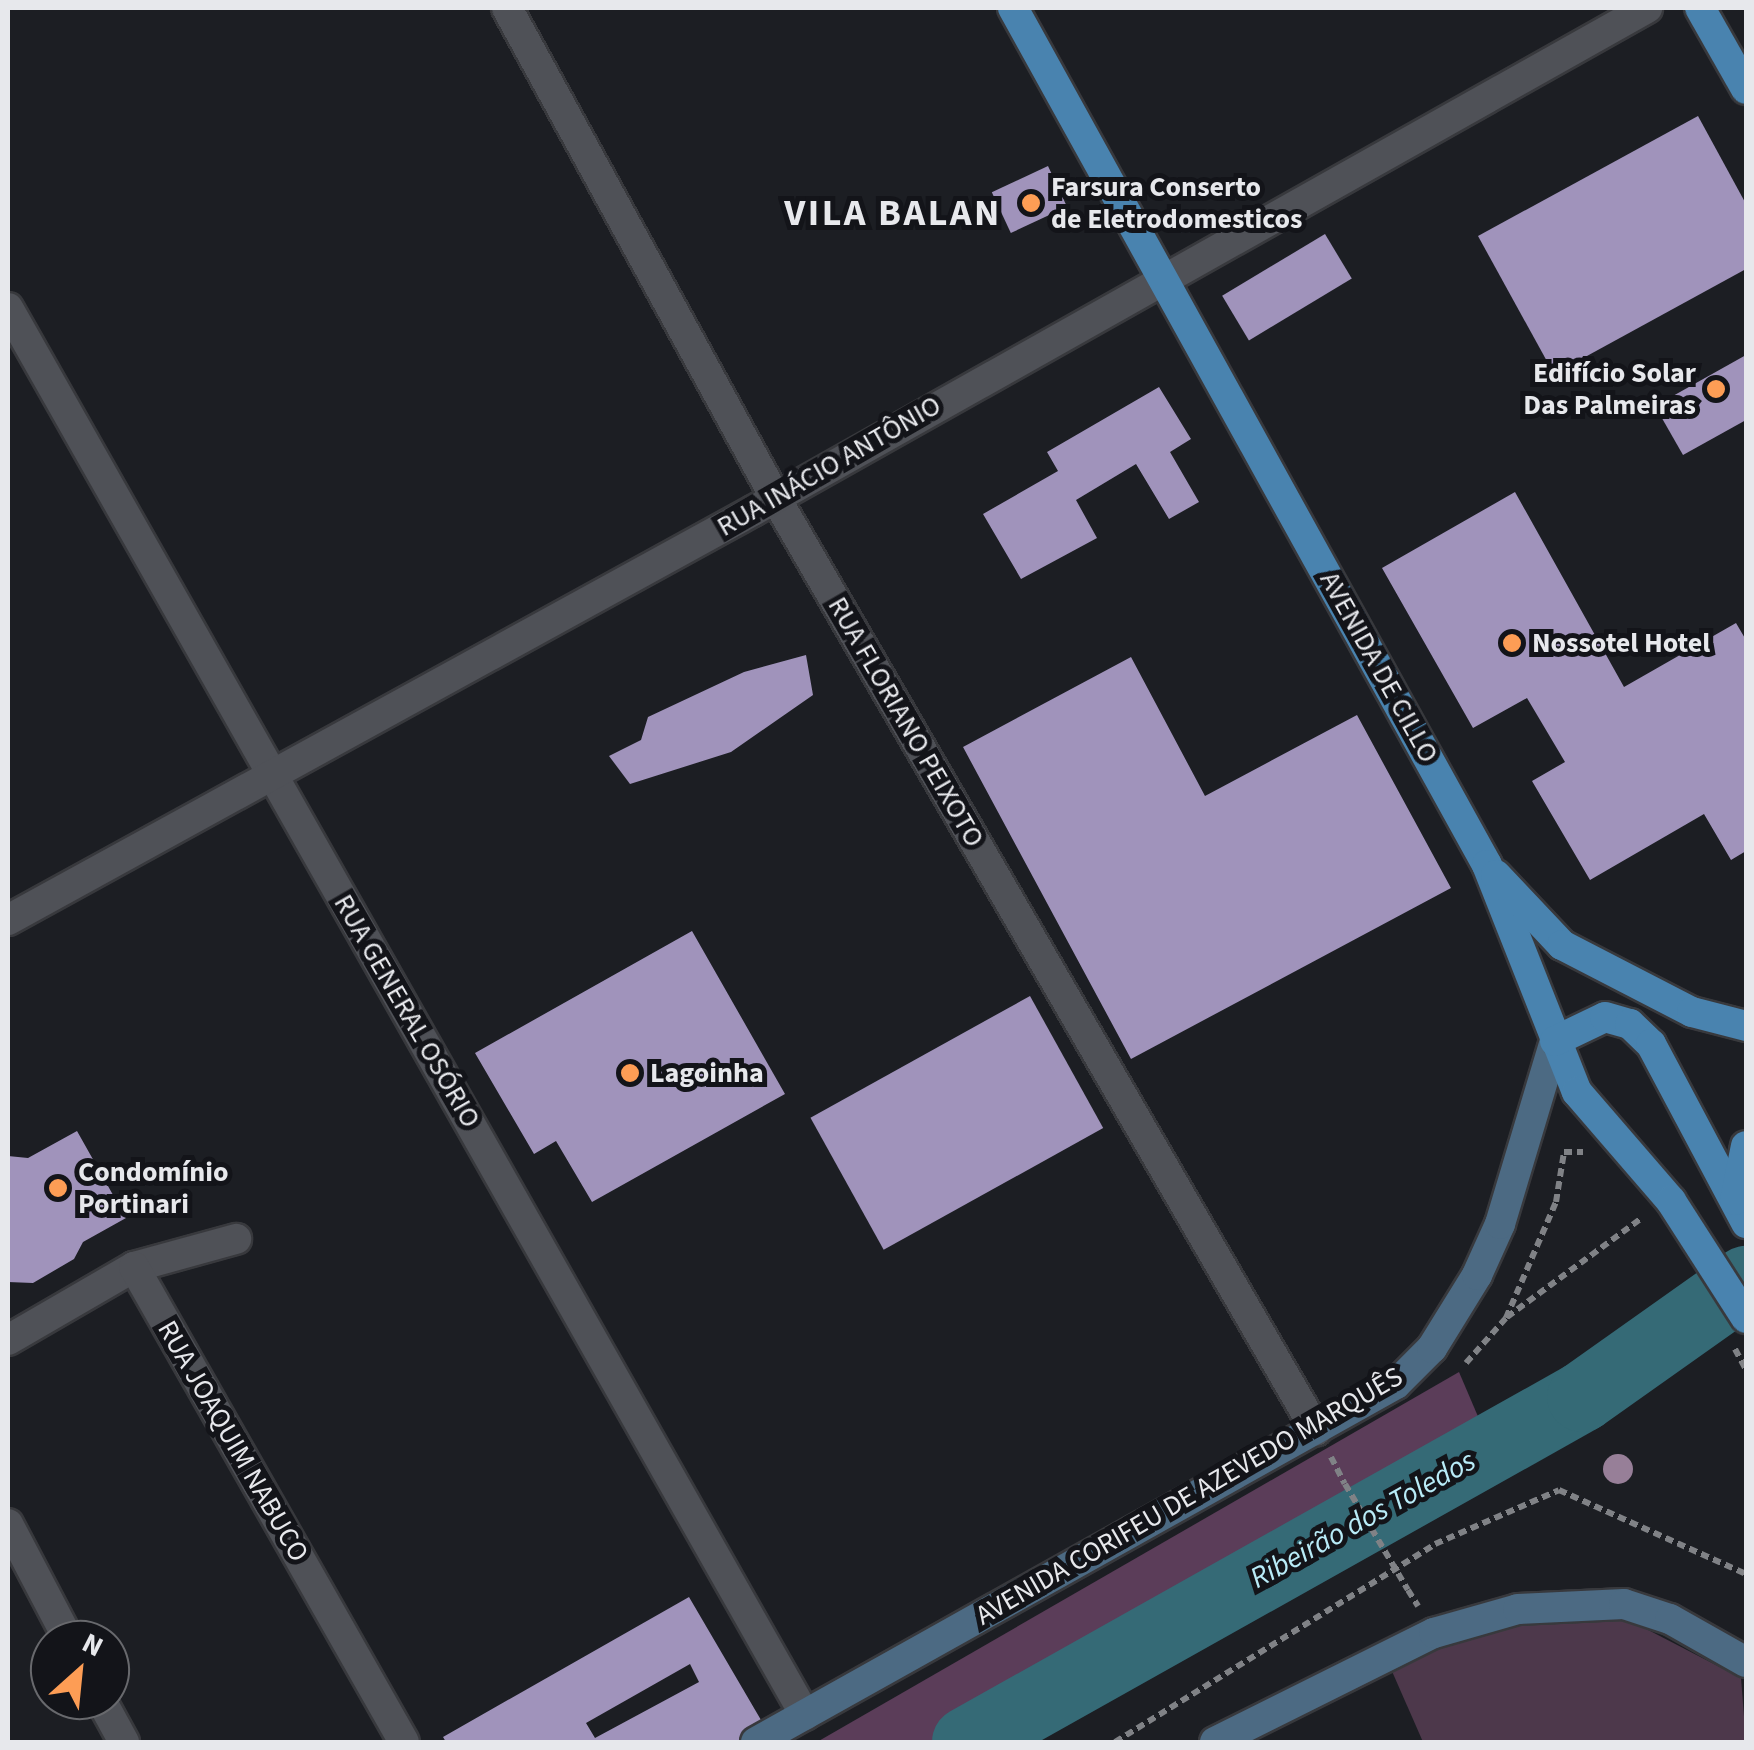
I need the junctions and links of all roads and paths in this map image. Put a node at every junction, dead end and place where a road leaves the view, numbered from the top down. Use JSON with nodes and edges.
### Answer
{"nodes":[{"id":1,"x":507,"y":8,"type":"edge"},
{"id":2,"x":1013,"y":8,"type":"edge"},
{"id":3,"x":1647,"y":8,"type":"edge"},
{"id":4,"x":1700,"y":8,"type":"edge"},
{"id":5,"x":1746,"y":89,"type":"edge"},
{"id":6,"x":1164,"y":274,"type":"junction"},
{"id":7,"x":8,"y":308,"type":"edge"},
{"id":8,"x":775,"y":497,"type":"junction"},
{"id":9,"x":272,"y":774,"type":"junction"},
{"id":10,"x":1486,"y":865,"type":"junction"},
{"id":11,"x":8,"y":920,"type":"edge"},
{"id":12,"x":1746,"y":1026,"type":"edge"},
{"id":13,"x":1555,"y":1041,"type":"junction"},
{"id":14,"x":1746,"y":1146,"type":"edge"},
{"id":15,"x":1597,"y":1164,"type":"dead end"},
{"id":16,"x":1635,"y":1201,"type":"dead end"},
{"id":17,"x":1648,"y":1213,"type":"junction"},
{"id":18,"x":1742,"y":1215,"type":"edge"},
{"id":19,"x":1660,"y":1226,"type":"dead end"},
{"id":20,"x":236,"y":1239,"type":"dead end"},
{"id":21,"x":134,"y":1267,"type":"junction"},
{"id":22,"x":1506,"y":1318,"type":"junction"},
{"id":23,"x":1746,"y":1318,"type":"edge"},
{"id":24,"x":8,"y":1340,"type":"edge"},
{"id":25,"x":1459,"y":1372,"type":"dead end"},
{"id":26,"x":1316,"y":1430,"type":"junction"},
{"id":27,"x":1346,"y":1484,"type":"dead end"},
{"id":28,"x":8,"y":1524,"type":"edge"},
{"id":29,"x":1746,"y":1574,"type":"edge"},
{"id":30,"x":1408,"y":1590,"type":"dead end"},
{"id":31,"x":58,"y":1620,"type":"edge"},
{"id":32,"x":1746,"y":1662,"type":"edge"},
{"id":33,"x":806,"y":1714,"type":"junction"},
{"id":34,"x":404,"y":1742,"type":"edge"},
{"id":35,"x":756,"y":1742,"type":"edge"},
{"id":36,"x":1115,"y":1742,"type":"edge"},
{"id":37,"x":1214,"y":1742,"type":"edge"}],
"edges":[{"from":1,"to":8,"type":"street","name":"RUA FLORIANO PEIXOTO"},
{"from":2,"to":6,"type":"main road","name":"AVENIDA DE CILLO"},
{"from":3,"to":6,"type":"street","name":"RUA INÁCIO ANTÔNIO"},
{"from":4,"to":5,"type":"main road"},
{"from":6,"to":8,"type":"street","name":"RUA INÁCIO ANTÔNIO"},
{"from":6,"to":10,"type":"main road","name":"AVENIDA DE CILLO"},
{"from":7,"to":9,"type":"street","name":"RUA GENERAL OSÓRIO"},
{"from":8,"to":9,"type":"street","name":"RUA INÁCIO ANTÔNIO"},
{"from":8,"to":26,"type":"street","name":"RUA FLORIANO PEIXOTO"},
{"from":9,"to":11,"type":"street","name":"RUA INÁCIO ANTÔNIO"},
{"from":9,"to":33,"type":"street","name":"RUA GENERAL OSÓRIO"},
{"from":10,"to":12,"type":"main road"},
{"from":10,"to":13,"type":"main road","name":"AVENIDA DE CILLO"},
{"from":13,"to":18,"type":"main road"},
{"from":13,"to":23,"type":"main road","name":"AVENIDA DE CILLO"},
{"from":13,"to":26,"type":"main road","name":"AVENIDA CORIFEU DE AZEVEDO MARQUÊS"},
{"from":14,"to":18,"type":"main road"},
{"from":15,"to":22,"type":"path"},
{"from":16,"to":17,"type":"path"},
{"from":17,"to":19,"type":"path"},
{"from":17,"to":22,"type":"path"},
{"from":20,"to":21,"type":"street"},
{"from":21,"to":24,"type":"street"},
{"from":21,"to":34,"type":"street","name":"RUA JOAQUIM NABUCO"},
{"from":22,"to":25,"type":"path"},
{"from":26,"to":33,"type":"main road","name":"AVENIDA CORIFEU DE AZEVEDO MARQUÊS"},
{"from":27,"to":30,"type":"path","bridge":true},
{"from":28,"to":31,"type":"street"},
{"from":29,"to":36,"type":"path"},
{"from":32,"to":37,"type":"main road"},
{"from":33,"to":35,"type":"main road","name":"AVENIDA CORIFEU DE AZEVEDO MARQUÊS"}]}
